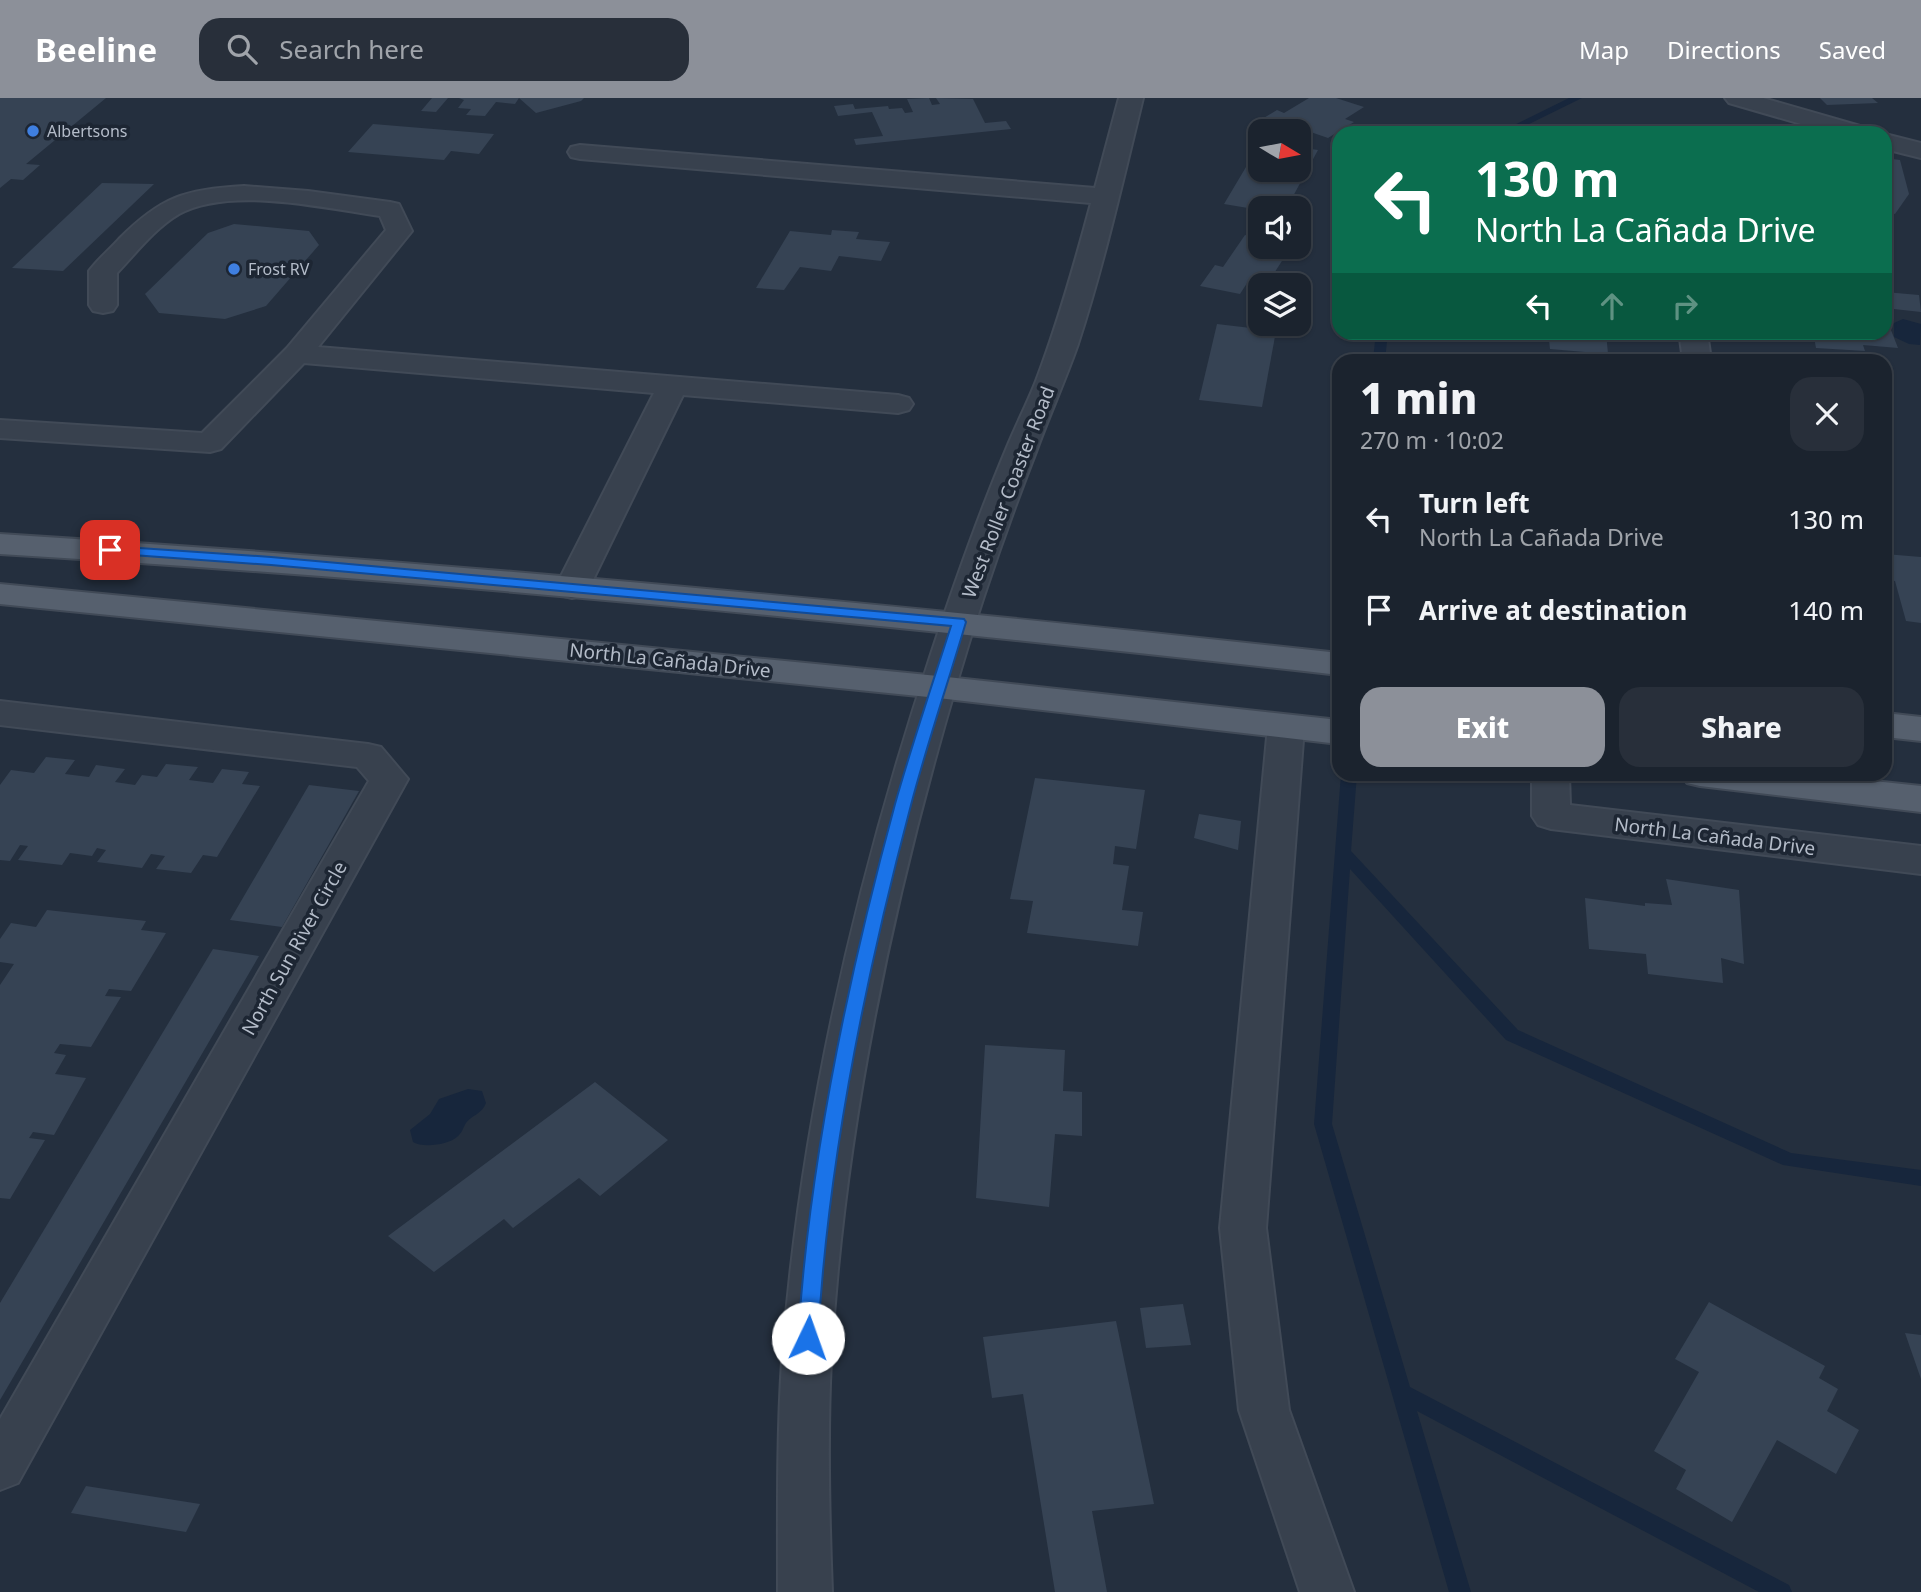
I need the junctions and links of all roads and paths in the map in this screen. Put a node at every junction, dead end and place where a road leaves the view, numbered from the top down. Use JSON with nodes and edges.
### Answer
{"nodes":[{"id":1,"x":1131,"y":98,"type":"edge"},
{"id":2,"x":1737,"y":98,"type":"edge"},
{"id":3,"x":1834,"y":126,"type":"edge"},
{"id":4,"x":1892,"y":143,"type":"edge"},
{"id":5,"x":1921,"y":151,"type":"edge"},
{"id":6,"x":580,"y":152,"type":"dead end"},
{"id":7,"x":1105,"y":195,"type":"junction"},
{"id":8,"x":103,"y":305,"type":"dead end"},
{"id":9,"x":297,"y":354,"type":"junction"},
{"id":10,"x":673,"y":385,"type":"junction"},
{"id":11,"x":898,"y":404,"type":"dead end"},
{"id":12,"x":0,"y":429,"type":"edge"},
{"id":13,"x":0,"y":544,"type":"edge"},
{"id":14,"x":572,"y":587,"type":"junction"},
{"id":15,"x":0,"y":594,"type":"edge"},
{"id":16,"x":959,"y":622,"type":"junction"},
{"id":17,"x":1323,"y":662,"type":"edge"},
{"id":18,"x":938,"y":687,"type":"junction"},
{"id":19,"x":0,"y":713,"type":"edge"},
{"id":20,"x":1892,"y":725,"type":"edge"},
{"id":21,"x":1294,"y":728,"type":"junction"},
{"id":22,"x":1921,"y":729,"type":"edge"},
{"id":23,"x":1332,"y":732,"type":"edge"},
{"id":24,"x":1551,"y":781,"type":"edge"},
{"id":25,"x":1762,"y":781,"type":"edge"},
{"id":26,"x":1921,"y":799,"type":"edge"},
{"id":27,"x":1921,"y":860,"type":"edge"},
{"id":28,"x":0,"y":1467,"type":"edge"},
{"id":29,"x":805,"y":1592,"type":"edge"},
{"id":30,"x":1327,"y":1592,"type":"edge"}],
"edges":[{"from":1,"to":7,"type":"street","name":"West Roller Coaster Road"},
{"from":2,"to":3,"type":"street"},
{"from":4,"to":5,"type":"street"},
{"from":6,"to":7,"type":"street"},
{"from":7,"to":16,"type":"street","name":"West Roller Coaster Road"},
{"from":8,"to":9,"type":"street"},
{"from":9,"to":10,"type":"street"},
{"from":9,"to":12,"type":"street"},
{"from":10,"to":11,"type":"street"},
{"from":10,"to":14,"type":"street"},
{"from":13,"to":14,"type":"main road"},
{"from":14,"to":16,"type":"main road"},
{"from":15,"to":18,"type":"main road","name":"North La Cañada Drive"},
{"from":16,"to":17,"type":"main road"},
{"from":16,"to":18,"type":"street","name":"West Roller Coaster Road"},
{"from":18,"to":21,"type":"main road","name":"North La Cañada Drive"},
{"from":18,"to":29,"type":"street","name":"West Roller Coaster Road"},
{"from":19,"to":28,"type":"street","name":"North Sun River Circle"},
{"from":20,"to":22,"type":"main road"},
{"from":21,"to":23,"type":"main road","name":"North La Cañada Drive"},
{"from":21,"to":30,"type":"street"},
{"from":24,"to":27,"type":"street","name":"North La Cañada Drive"},
{"from":25,"to":26,"type":"main road"}]}
